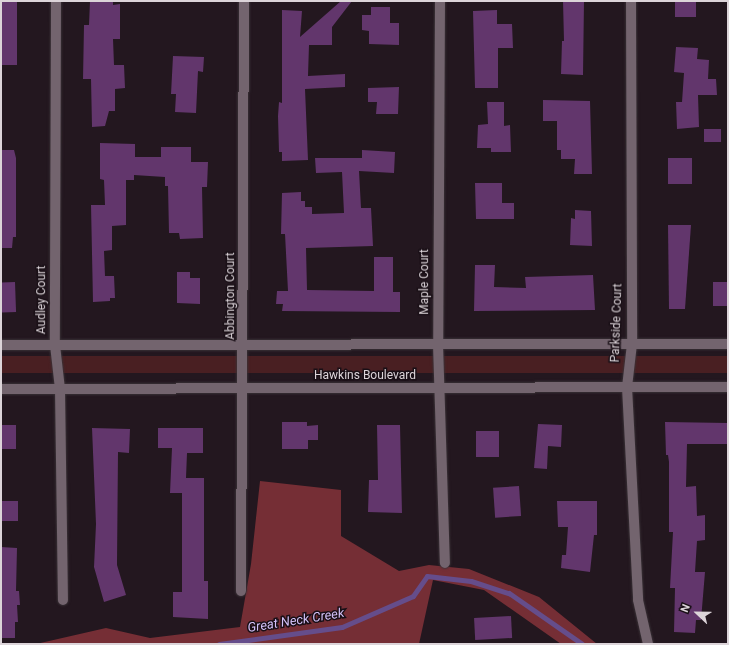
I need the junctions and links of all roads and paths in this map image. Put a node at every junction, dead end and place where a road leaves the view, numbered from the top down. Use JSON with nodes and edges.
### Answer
{"nodes":[{"id":1,"x":56,"y":1,"type":"edge"},
{"id":2,"x":244,"y":1,"type":"edge"},
{"id":3,"x":440,"y":1,"type":"edge"},
{"id":4,"x":631,"y":1,"type":"edge"},
{"id":5,"x":438,"y":344,"type":"junction"},
{"id":6,"x":632,"y":344,"type":"junction"},
{"id":7,"x":728,"y":344,"type":"edge"},
{"id":8,"x":1,"y":345,"type":"edge"},
{"id":9,"x":55,"y":345,"type":"junction"},
{"id":10,"x":244,"y":345,"type":"junction"},
{"id":11,"x":627,"y":387,"type":"junction"},
{"id":12,"x":728,"y":387,"type":"edge"},
{"id":13,"x":1,"y":389,"type":"edge"},
{"id":14,"x":60,"y":389,"type":"junction"},
{"id":15,"x":243,"y":389,"type":"junction"},
{"id":16,"x":440,"y":389,"type":"junction"},
{"id":17,"x":445,"y":563,"type":"dead end"},
{"id":18,"x":241,"y":591,"type":"dead end"},
{"id":19,"x":63,"y":600,"type":"dead end"},
{"id":20,"x":648,"y":644,"type":"edge"}],
"edges":[{"from":1,"to":9,"type":"street","name":"Audley Court"},
{"from":2,"to":10,"type":"street","name":"Abbington Court"},
{"from":3,"to":5,"type":"street","name":"Maple Court"},
{"from":4,"to":6,"type":"street","name":"Parkside Court"},
{"from":5,"to":6,"type":"street"},
{"from":5,"to":10,"type":"street"},
{"from":5,"to":16,"type":"street","name":"Maple Court"},
{"from":6,"to":7,"type":"street"},
{"from":6,"to":11,"type":"street","name":"Parkside Court"},
{"from":8,"to":9,"type":"street"},
{"from":9,"to":10,"type":"street"},
{"from":9,"to":14,"type":"street","name":"Audley Court"},
{"from":10,"to":15,"type":"street","name":"Abbington Court"},
{"from":11,"to":12,"type":"street","name":"Hawkins Boulevard"},
{"from":11,"to":16,"type":"street","name":"Hawkins Boulevard"},
{"from":11,"to":20,"type":"street","name":"Parkside Court"},
{"from":13,"to":14,"type":"street","name":"Hawkins Boulevard"},
{"from":14,"to":15,"type":"street","name":"Hawkins Boulevard"},
{"from":14,"to":19,"type":"street","name":"Audley Court"},
{"from":15,"to":16,"type":"street","name":"Hawkins Boulevard"},
{"from":15,"to":18,"type":"street","name":"Abbington Court"},
{"from":16,"to":17,"type":"street","name":"Maple Court"}]}
